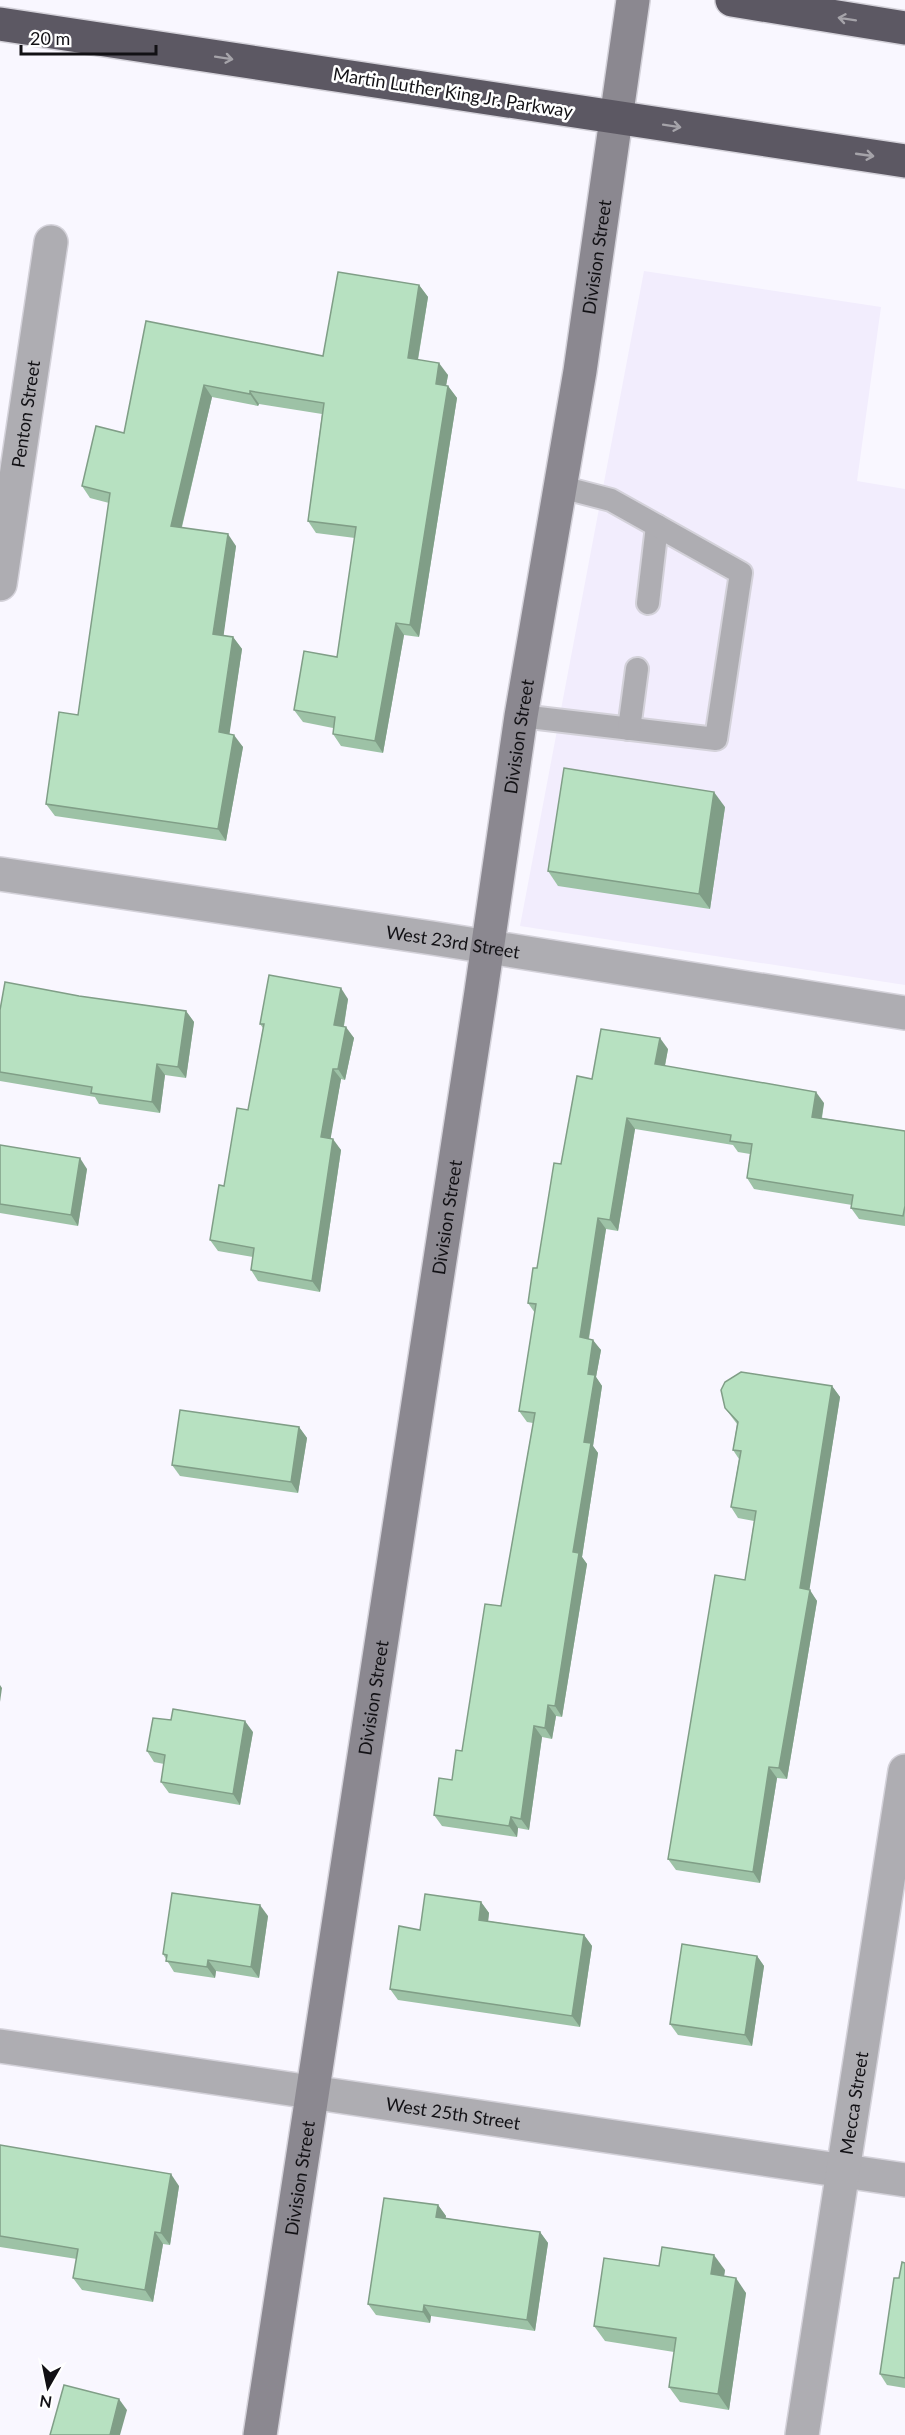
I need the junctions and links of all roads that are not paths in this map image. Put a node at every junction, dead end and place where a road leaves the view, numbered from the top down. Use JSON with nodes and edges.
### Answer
{"nodes":[{"id":1,"x":633,"y":0,"type":"edge"},
{"id":2,"x":732,"y":0,"type":"edge"},
{"id":3,"x":0,"y":24,"type":"edge"},
{"id":4,"x":905,"y":28,"type":"edge"},
{"id":5,"x":614,"y":117,"type":"junction"},
{"id":6,"x":905,"y":161,"type":"edge"},
{"id":7,"x":51,"y":242,"type":"dead end"},
{"id":8,"x":561,"y":487,"type":"junction"},
{"id":9,"x":657,"y":526,"type":"junction"},
{"id":10,"x":0,"y":584,"type":"edge"},
{"id":11,"x":648,"y":603,"type":"dead end"},
{"id":12,"x":638,"y":669,"type":"dead end"},
{"id":13,"x":520,"y":716,"type":"junction"},
{"id":14,"x":629,"y":729,"type":"junction"},
{"id":15,"x":0,"y":874,"type":"edge"},
{"id":16,"x":488,"y":947,"type":"junction"},
{"id":17,"x":905,"y":1013,"type":"edge"},
{"id":18,"x":905,"y":1771,"type":"edge"},
{"id":19,"x":0,"y":2046,"type":"edge"},
{"id":20,"x":312,"y":2093,"type":"junction"},
{"id":21,"x":843,"y":2171,"type":"junction"},
{"id":22,"x":905,"y":2180,"type":"edge"},
{"id":23,"x":260,"y":2435,"type":"edge"},
{"id":24,"x":802,"y":2435,"type":"edge"}],
"edges":[{"from":1,"to":5,"type":"street","name":"Division Street"},
{"from":4,"to":2,"type":"highway","one_way":true},
{"from":3,"to":5,"type":"highway","name":"Martin Luther King Jr. Parkway","one_way":true},
{"from":5,"to":6,"type":"highway","name":"Martin Luther King Jr. Parkway","one_way":true},
{"from":5,"to":8,"type":"street","name":"Division Street"},
{"from":7,"to":10,"type":"street","name":"Penton Street"},
{"from":8,"to":9,"type":"lane"},
{"from":8,"to":13,"type":"street","name":"Division Street"},
{"from":9,"to":11,"type":"lane"},
{"from":9,"to":14,"type":"lane"},
{"from":12,"to":14,"type":"lane"},
{"from":13,"to":14,"type":"lane"},
{"from":13,"to":16,"type":"street","name":"Division Street"},
{"from":15,"to":16,"type":"street","name":"West 23rd Street"},
{"from":16,"to":17,"type":"street","name":"West 23rd Street"},
{"from":16,"to":20,"type":"street","name":"Division Street"},
{"from":18,"to":21,"type":"street","name":"Mecca Street"},
{"from":19,"to":20,"type":"street","name":"West 25th Street"},
{"from":20,"to":21,"type":"street","name":"West 25th Street"},
{"from":20,"to":23,"type":"street","name":"Division Street"},
{"from":21,"to":22,"type":"street","name":"West 25th Street"},
{"from":21,"to":24,"type":"street","name":"Mecca Street"}]}
